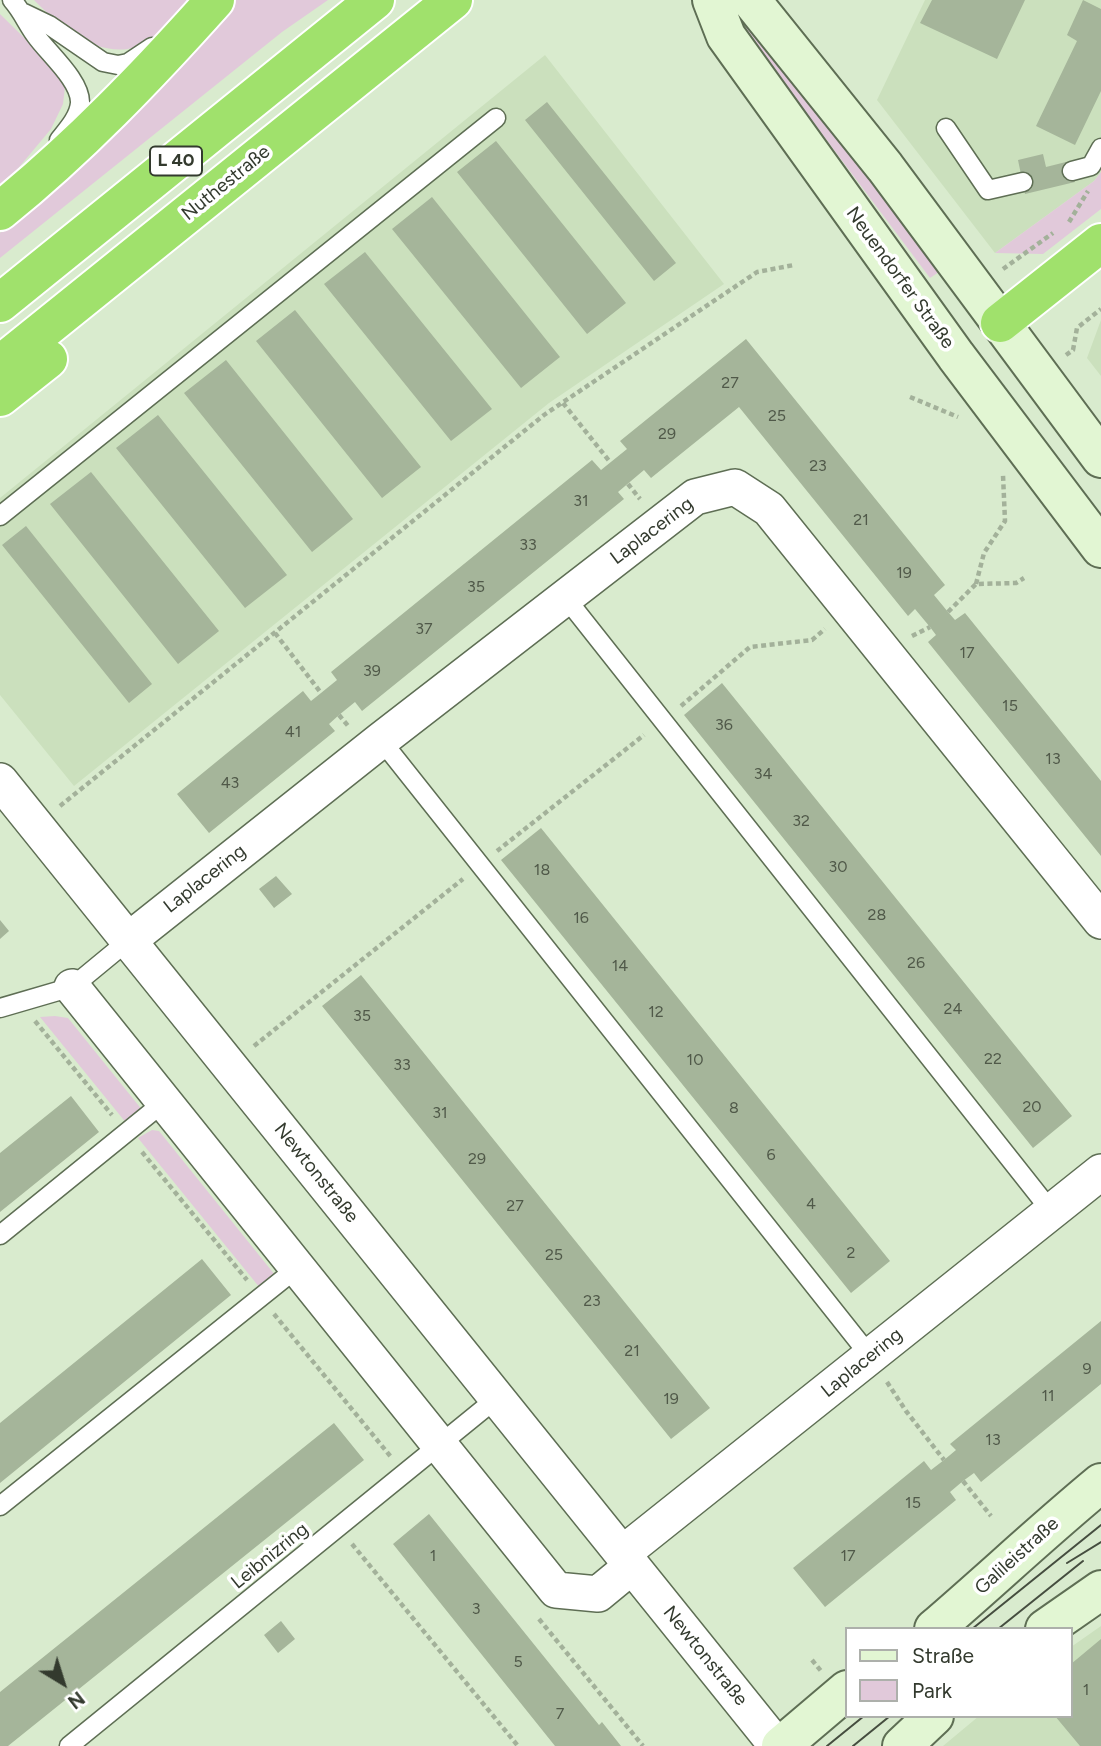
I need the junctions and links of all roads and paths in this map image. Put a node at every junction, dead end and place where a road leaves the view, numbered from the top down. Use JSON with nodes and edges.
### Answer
{"nodes":[{"id":1,"x":208,"y":0,"type":"edge"},
{"id":2,"x":215,"y":0,"type":"edge"},
{"id":3,"x":375,"y":0,"type":"edge"},
{"id":4,"x":453,"y":0,"type":"edge"},
{"id":5,"x":712,"y":0,"type":"edge"},
{"id":6,"x":751,"y":0,"type":"edge"},
{"id":7,"x":18,"y":7,"type":"edge"},
{"id":8,"x":496,"y":118,"type":"dead end"},
{"id":9,"x":946,"y":128,"type":"dead end"},
{"id":10,"x":1101,"y":148,"type":"edge"},
{"id":11,"x":1091,"y":166,"type":"junction"},
{"id":12,"x":1072,"y":171,"type":"dead end"},
{"id":13,"x":1023,"y":182,"type":"dead end"},
{"id":14,"x":0,"y":211,"type":"edge"},
{"id":15,"x":1101,"y":243,"type":"edge"},
{"id":16,"x":794,"y":265,"type":"dead end"},
{"id":17,"x":1003,"y":269,"type":"dead end"},
{"id":18,"x":0,"y":303,"type":"edge"},
{"id":19,"x":78,"y":303,"type":"junction"},
{"id":20,"x":1101,"y":309,"type":"edge"},
{"id":21,"x":1000,"y":323,"type":"junction"},
{"id":22,"x":1073,"y":350,"type":"dead end"},
{"id":23,"x":956,"y":356,"type":"junction"},
{"id":24,"x":0,"y":365,"type":"edge"},
{"id":25,"x":0,"y":397,"type":"edge"},
{"id":26,"x":910,"y":397,"type":"dead end"},
{"id":27,"x":563,"y":403,"type":"junction"},
{"id":28,"x":960,"y":418,"type":"dead end"},
{"id":29,"x":1101,"y":458,"type":"edge"},
{"id":30,"x":610,"y":462,"type":"dead end"},
{"id":31,"x":1003,"y":470,"type":"dead end"},
{"id":32,"x":628,"y":484,"type":"dead end"},
{"id":33,"x":647,"y":508,"type":"dead end"},
{"id":34,"x":0,"y":516,"type":"edge"},
{"id":35,"x":1101,"y":548,"type":"edge"},
{"id":36,"x":1024,"y":578,"type":"dead end"},
{"id":37,"x":976,"y":584,"type":"junction"},
{"id":38,"x":565,"y":597,"type":"junction"},
{"id":39,"x":850,"y":609,"type":"junction"},
{"id":40,"x":948,"y":612,"type":"dead end"},
{"id":41,"x":275,"y":633,"type":"junction"},
{"id":42,"x":321,"y":693,"type":"dead end"},
{"id":43,"x":664,"y":720,"type":"junction"},
{"id":44,"x":381,"y":740,"type":"junction"},
{"id":45,"x":0,"y":781,"type":"edge"},
{"id":46,"x":35,"y":825,"type":"junction"},
{"id":47,"x":481,"y":864,"type":"junction"},
{"id":48,"x":1101,"y":921,"type":"edge"},
{"id":49,"x":129,"y":940,"type":"junction"},
{"id":50,"x":72,"y":987,"type":"junction"},
{"id":51,"x":19,"y":1002,"type":"junction"},
{"id":52,"x":0,"y":1008,"type":"edge"},
{"id":53,"x":229,"y":1065,"type":"junction"},
{"id":54,"x":163,"y":1102,"type":"junction"},
{"id":55,"x":126,"y":1132,"type":"junction"},
{"id":56,"x":1101,"y":1172,"type":"edge"},
{"id":57,"x":1051,"y":1212,"type":"junction"},
{"id":58,"x":0,"y":1235,"type":"edge"},
{"id":59,"x":297,"y":1268,"type":"junction"},
{"id":60,"x":260,"y":1297,"type":"junction"},
{"id":61,"x":870,"y":1356,"type":"junction"},
{"id":62,"x":497,"y":1398,"type":"junction"},
{"id":63,"x":439,"y":1445,"type":"junction"},
{"id":64,"x":944,"y":1460,"type":"dead end"},
{"id":65,"x":404,"y":1474,"type":"junction"},
{"id":66,"x":963,"y":1481,"type":"dead end"},
{"id":67,"x":1101,"y":1483,"type":"edge"},
{"id":68,"x":0,"y":1506,"type":"edge"},
{"id":69,"x":991,"y":1516,"type":"dead end"},
{"id":70,"x":339,"y":1527,"type":"junction"},
{"id":71,"x":627,"y":1560,"type":"junction"},
{"id":72,"x":1101,"y":1590,"type":"edge"},
{"id":73,"x":936,"y":1627,"type":"edge"},
{"id":74,"x":1048,"y":1627,"type":"edge"},
{"id":75,"x":846,"y":1691,"type":"edge"},
{"id":76,"x":932,"y":1718,"type":"edge"},
{"id":77,"x":69,"y":1746,"type":"edge"},
{"id":78,"x":518,"y":1746,"type":"edge"},
{"id":79,"x":779,"y":1746,"type":"edge"},
{"id":80,"x":902,"y":1746,"type":"edge"}],
"edges":[{"from":1,"to":7,"type":"lane"},
{"from":2,"to":14,"type":"highway"},
{"from":3,"to":18,"type":"highway","number":"L 40"},
{"from":4,"to":19,"type":"highway","name":"Nuthestraße","number":"L 40"},
{"from":5,"to":23,"type":"street","name":"Neuendorfer Straße"},
{"from":6,"to":21,"type":"street"},
{"from":7,"to":14,"type":"lane"},
{"from":8,"to":34,"type":"lane"},
{"from":9,"to":13,"type":"lane"},
{"from":10,"to":11,"type":"lane"},
{"from":11,"to":12,"type":"lane"},
{"from":11,"to":17,"type":"path"},
{"from":15,"to":21,"type":"highway"},
{"from":16,"to":27,"type":"path"},
{"from":19,"to":24,"type":"highway","name":"Nuthestraße","number":"L 40"},
{"from":19,"to":25,"type":"highway"},
{"from":20,"to":22,"type":"path"},
{"from":21,"to":23,"type":"street"},
{"from":21,"to":29,"type":"street"},
{"from":23,"to":35,"type":"street","name":"Neuendorfer Straße"},
{"from":26,"to":28,"type":"path"},
{"from":27,"to":30,"type":"path"},
{"from":27,"to":41,"type":"path"},
{"from":31,"to":37,"type":"path"},
{"from":32,"to":33,"type":"path"},
{"from":36,"to":37,"type":"path"},
{"from":37,"to":40,"type":"path"},
{"from":38,"to":39,"type":"street","name":"Laplacering"},
{"from":38,"to":43,"type":"lane"},
{"from":38,"to":44,"type":"street","name":"Laplacering"},
{"from":39,"to":43,"type":"path"},
{"from":39,"to":48,"type":"street","name":"Laplacering"},
{"from":41,"to":42,"type":"path"},
{"from":41,"to":46,"type":"path"},
{"from":43,"to":47,"type":"path"},
{"from":43,"to":57,"type":"lane"},
{"from":44,"to":47,"type":"lane"},
{"from":44,"to":49,"type":"street","name":"Laplacering"},
{"from":45,"to":46,"type":"street","name":"Newtonstraße"},
{"from":46,"to":49,"type":"street","name":"Newtonstraße"},
{"from":47,"to":53,"type":"path"},
{"from":47,"to":61,"type":"lane"},
{"from":49,"to":50,"type":"lane"},
{"from":49,"to":53,"type":"street","name":"Newtonstraße"},
{"from":50,"to":51,"type":"lane"},
{"from":50,"to":54,"type":"street"},
{"from":51,"to":52,"type":"lane"},
{"from":51,"to":55,"type":"path"},
{"from":53,"to":62,"type":"street","name":"Newtonstraße"},
{"from":54,"to":55,"type":"lane"},
{"from":54,"to":59,"type":"street"},
{"from":55,"to":58,"type":"lane"},
{"from":55,"to":60,"type":"path"},
{"from":56,"to":57,"type":"street","name":"Laplacering"},
{"from":57,"to":61,"type":"street","name":"Laplacering"},
{"from":59,"to":60,"type":"lane"},
{"from":59,"to":63,"type":"street"},
{"from":60,"to":65,"type":"path"},
{"from":60,"to":68,"type":"lane"},
{"from":61,"to":64,"type":"path"},
{"from":61,"to":71,"type":"street","name":"Laplacering"},
{"from":62,"to":63,"type":"lane","name":"Leibnizring"},
{"from":62,"to":71,"type":"street","name":"Newtonstraße"},
{"from":63,"to":65,"type":"lane","name":"Leibnizring"},
{"from":63,"to":71,"type":"street"},
{"from":65,"to":70,"type":"lane","name":"Leibnizring"},
{"from":66,"to":69,"type":"path"},
{"from":67,"to":73,"type":"street","name":"Galileistraße"},
{"from":70,"to":77,"type":"lane","name":"Leibnizring"},
{"from":70,"to":78,"type":"path"},
{"from":71,"to":79,"type":"street","name":"Newtonstraße"},
{"from":72,"to":74,"type":"street"},
{"from":75,"to":79,"type":"street"},
{"from":76,"to":80,"type":"street"}]}
